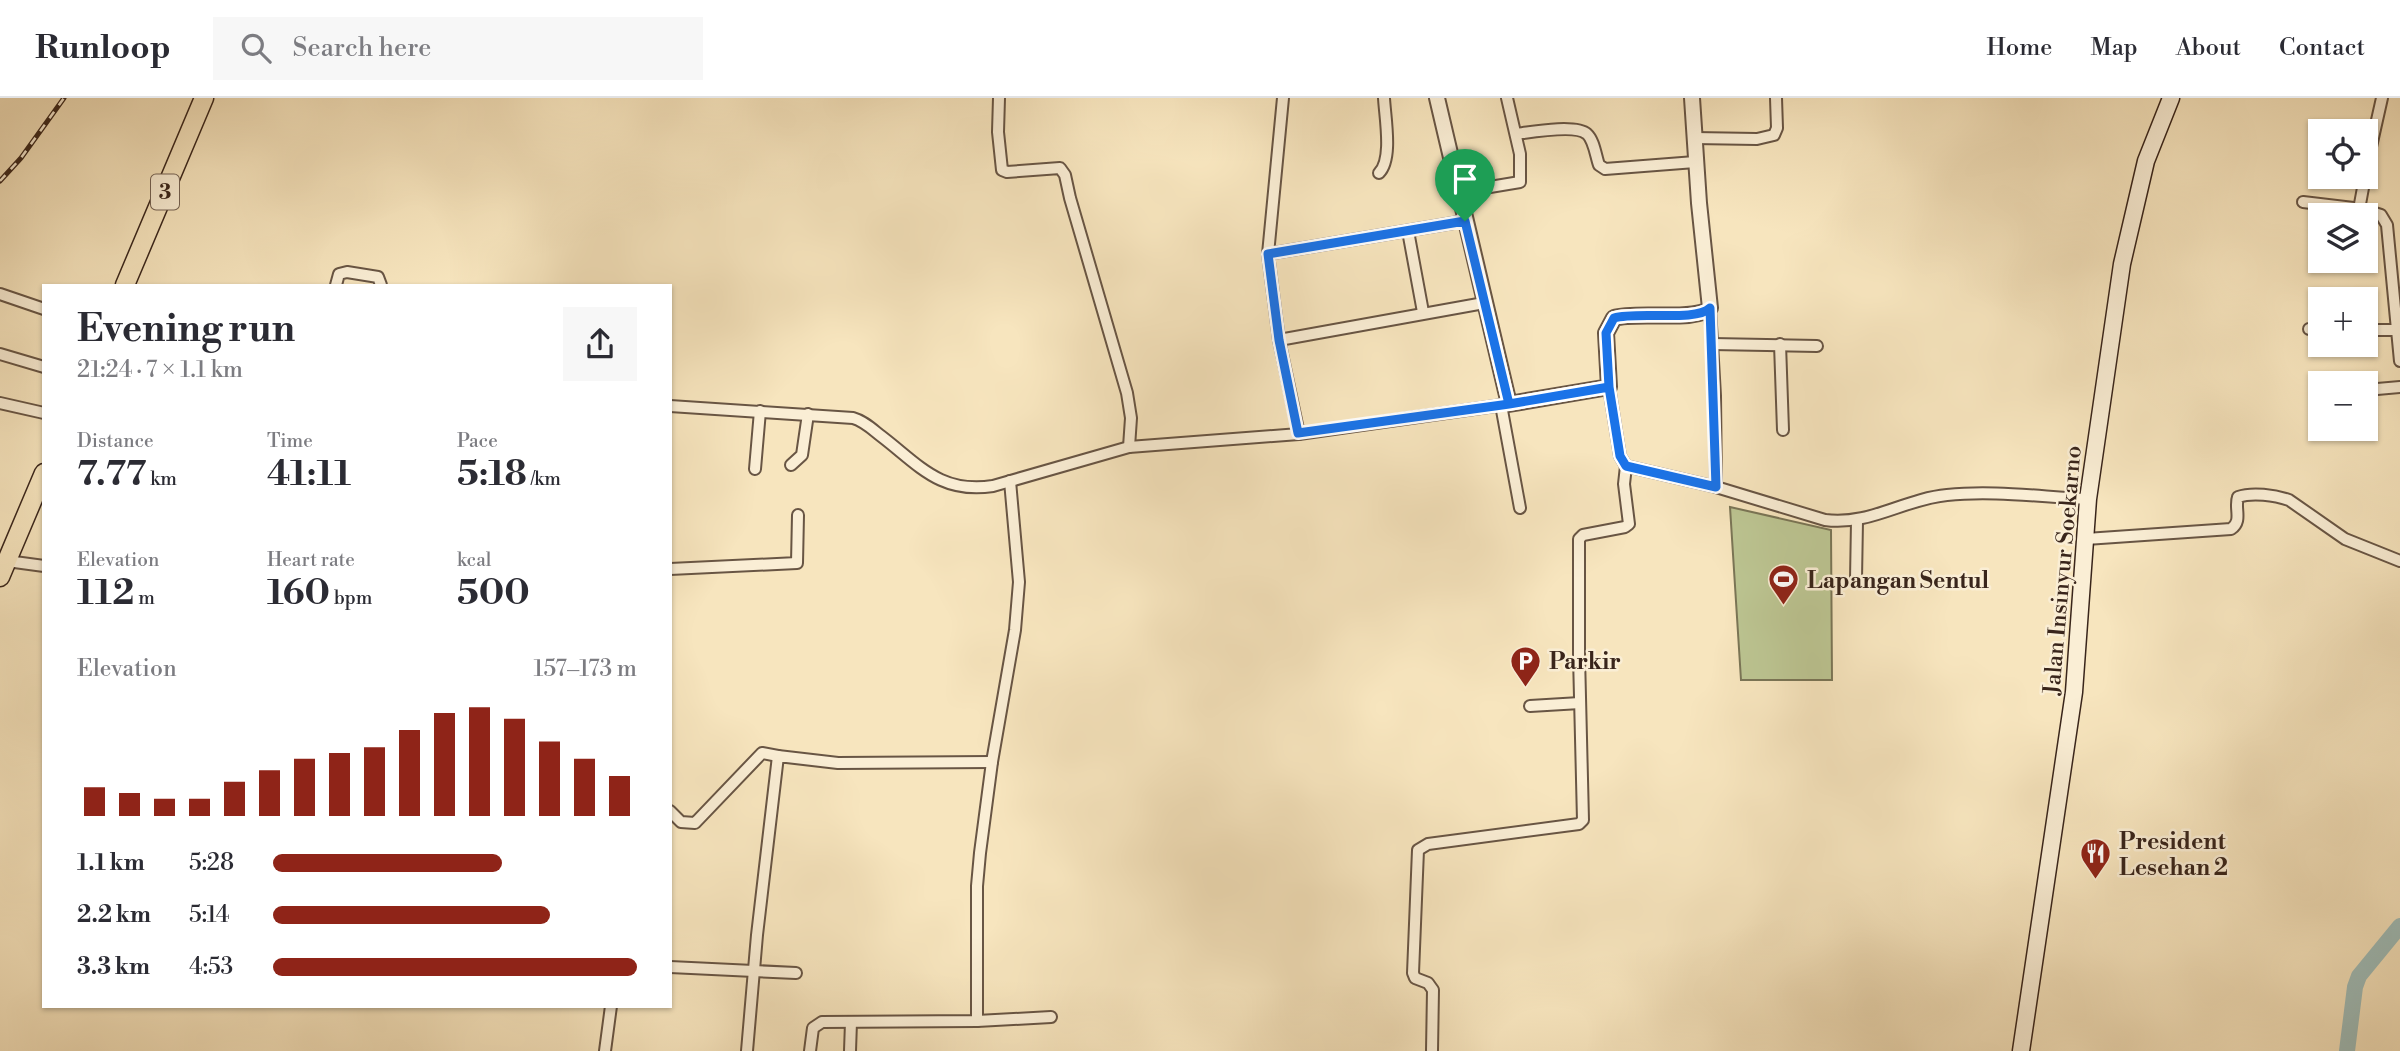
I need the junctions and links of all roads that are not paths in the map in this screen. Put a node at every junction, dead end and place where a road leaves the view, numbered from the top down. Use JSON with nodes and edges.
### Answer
{"nodes":[{"id":1,"x":204,"y":98,"type":"edge"},
{"id":2,"x":999,"y":98,"type":"edge"},
{"id":3,"x":1283,"y":98,"type":"edge"},
{"id":4,"x":1384,"y":98,"type":"edge"},
{"id":5,"x":1437,"y":98,"type":"edge"},
{"id":6,"x":1507,"y":98,"type":"edge"},
{"id":7,"x":1692,"y":98,"type":"edge"},
{"id":8,"x":1776,"y":98,"type":"edge"},
{"id":9,"x":2171,"y":98,"type":"edge"},
{"id":10,"x":2382,"y":98,"type":"edge"},
{"id":11,"x":2377,"y":119,"type":"edge"},
{"id":12,"x":1516,"y":134,"type":"junction"},
{"id":13,"x":1694,"y":138,"type":"junction"},
{"id":14,"x":1695,"y":162,"type":"junction"},
{"id":15,"x":1379,"y":173,"type":"dead end"},
{"id":16,"x":1460,"y":192,"type":"junction"},
{"id":17,"x":2303,"y":202,"type":"dead end"},
{"id":18,"x":2311,"y":203,"type":"edge"},
{"id":19,"x":2378,"y":214,"type":"edge"},
{"id":20,"x":1465,"y":221,"type":"junction"},
{"id":21,"x":1408,"y":232,"type":"junction"},
{"id":22,"x":1268,"y":254,"type":"junction"},
{"id":23,"x":125,"y":284,"type":"edge"},
{"id":24,"x":336,"y":284,"type":"edge"},
{"id":25,"x":381,"y":284,"type":"edge"},
{"id":26,"x":0,"y":294,"type":"edge"},
{"id":27,"x":1484,"y":303,"type":"junction"},
{"id":28,"x":42,"y":308,"type":"edge"},
{"id":29,"x":1710,"y":308,"type":"junction"},
{"id":30,"x":1423,"y":312,"type":"junction"},
{"id":31,"x":2378,"y":331,"type":"edge"},
{"id":32,"x":2398,"y":333,"type":"edge"},
{"id":33,"x":1279,"y":340,"type":"junction"},
{"id":34,"x":1712,"y":344,"type":"junction"},
{"id":35,"x":1780,"y":344,"type":"junction"},
{"id":36,"x":1818,"y":346,"type":"dead end"},
{"id":37,"x":0,"y":354,"type":"edge"},
{"id":38,"x":2400,"y":361,"type":"edge"},
{"id":39,"x":42,"y":366,"type":"edge"},
{"id":40,"x":1609,"y":387,"type":"junction"},
{"id":41,"x":2400,"y":387,"type":"edge"},
{"id":42,"x":2378,"y":389,"type":"edge"},
{"id":43,"x":0,"y":402,"type":"edge"},
{"id":44,"x":672,"y":405,"type":"edge"},
{"id":45,"x":1505,"y":405,"type":"junction"},
{"id":46,"x":760,"y":411,"type":"junction"},
{"id":47,"x":42,"y":412,"type":"edge"},
{"id":48,"x":808,"y":414,"type":"junction"},
{"id":49,"x":1783,"y":430,"type":"dead end"},
{"id":50,"x":1298,"y":433,"type":"junction"},
{"id":51,"x":1129,"y":447,"type":"junction"},
{"id":52,"x":791,"y":465,"type":"dead end"},
{"id":53,"x":1626,"y":466,"type":"junction"},
{"id":54,"x":755,"y":469,"type":"dead end"},
{"id":55,"x":42,"y":477,"type":"edge"},
{"id":56,"x":1010,"y":481,"type":"junction"},
{"id":57,"x":1716,"y":487,"type":"junction"},
{"id":58,"x":2088,"y":499,"type":"junction"},
{"id":59,"x":1520,"y":508,"type":"dead end"},
{"id":60,"x":799,"y":515,"type":"dead end"},
{"id":61,"x":1857,"y":521,"type":"junction"},
{"id":62,"x":2086,"y":539,"type":"junction"},
{"id":63,"x":4,"y":560,"type":"edge"},
{"id":64,"x":2400,"y":561,"type":"edge"},
{"id":65,"x":42,"y":566,"type":"edge"},
{"id":66,"x":672,"y":569,"type":"edge"},
{"id":67,"x":1856,"y":579,"type":"dead end"},
{"id":68,"x":1580,"y":703,"type":"junction"},
{"id":69,"x":1530,"y":706,"type":"dead end"},
{"id":70,"x":778,"y":756,"type":"junction"},
{"id":71,"x":992,"y":762,"type":"junction"},
{"id":72,"x":672,"y":813,"type":"edge"},
{"id":73,"x":672,"y":967,"type":"edge"},
{"id":74,"x":754,"y":971,"type":"junction"},
{"id":75,"x":796,"y":973,"type":"dead end"},
{"id":76,"x":611,"y":1008,"type":"edge"},
{"id":77,"x":1051,"y":1017,"type":"dead end"},
{"id":78,"x":977,"y":1021,"type":"junction"},
{"id":79,"x":851,"y":1022,"type":"junction"},
{"id":80,"x":605,"y":1051,"type":"edge"},
{"id":81,"x":747,"y":1051,"type":"edge"},
{"id":82,"x":810,"y":1051,"type":"edge"},
{"id":83,"x":850,"y":1051,"type":"edge"},
{"id":84,"x":1432,"y":1051,"type":"edge"},
{"id":85,"x":2021,"y":1051,"type":"edge"}],
"edges":[{"from":1,"to":23,"type":"highway","number":"3"},
{"from":2,"to":51,"type":"street"},
{"from":3,"to":22,"type":"street"},
{"from":4,"to":15,"type":"street"},
{"from":5,"to":16,"type":"street"},
{"from":6,"to":12,"type":"street"},
{"from":7,"to":13,"type":"street"},
{"from":8,"to":13,"type":"street"},
{"from":9,"to":58,"type":"main road","name":"Jalan Insinyur Soekarno"},
{"from":10,"to":11,"type":"street"},
{"from":12,"to":14,"type":"street"},
{"from":12,"to":16,"type":"street"},
{"from":13,"to":14,"type":"street"},
{"from":14,"to":29,"type":"street"},
{"from":16,"to":20,"type":"street"},
{"from":17,"to":18,"type":"street"},
{"from":19,"to":32,"type":"street"},
{"from":20,"to":21,"type":"street"},
{"from":20,"to":27,"type":"street"},
{"from":21,"to":22,"type":"street"},
{"from":21,"to":30,"type":"street"},
{"from":22,"to":33,"type":"street"},
{"from":24,"to":25,"type":"street"},
{"from":26,"to":28,"type":"street"},
{"from":27,"to":30,"type":"street"},
{"from":27,"to":45,"type":"street"},
{"from":29,"to":34,"type":"street"},
{"from":29,"to":40,"type":"street"},
{"from":30,"to":33,"type":"street"},
{"from":31,"to":32,"type":"street"},
{"from":32,"to":38,"type":"street"},
{"from":33,"to":50,"type":"street"},
{"from":34,"to":35,"type":"street"},
{"from":34,"to":57,"type":"street"},
{"from":35,"to":36,"type":"street"},
{"from":35,"to":49,"type":"street"},
{"from":37,"to":39,"type":"street"},
{"from":40,"to":45,"type":"street"},
{"from":40,"to":53,"type":"street"},
{"from":41,"to":42,"type":"street"},
{"from":43,"to":47,"type":"street"},
{"from":44,"to":46,"type":"street"},
{"from":45,"to":50,"type":"street"},
{"from":45,"to":59,"type":"street"},
{"from":46,"to":48,"type":"street"},
{"from":46,"to":54,"type":"street"},
{"from":48,"to":52,"type":"street"},
{"from":48,"to":56,"type":"street"},
{"from":50,"to":51,"type":"street"},
{"from":51,"to":56,"type":"street"},
{"from":53,"to":57,"type":"street"},
{"from":53,"to":68,"type":"street"},
{"from":55,"to":63,"type":"highway"},
{"from":56,"to":71,"type":"street"},
{"from":57,"to":61,"type":"street"},
{"from":58,"to":61,"type":"street"},
{"from":58,"to":62,"type":"main road","name":"Jalan Insinyur Soekarno"},
{"from":60,"to":66,"type":"street"},
{"from":61,"to":67,"type":"street"},
{"from":62,"to":64,"type":"street"},
{"from":62,"to":85,"type":"main road","name":"Jalan Insinyur Soekarno"},
{"from":63,"to":65,"type":"street"},
{"from":68,"to":69,"type":"street"},
{"from":68,"to":84,"type":"street"},
{"from":70,"to":71,"type":"street"},
{"from":70,"to":72,"type":"street"},
{"from":70,"to":74,"type":"street"},
{"from":71,"to":78,"type":"street"},
{"from":73,"to":74,"type":"street"},
{"from":74,"to":75,"type":"street"},
{"from":74,"to":81,"type":"street"},
{"from":76,"to":80,"type":"street"},
{"from":77,"to":78,"type":"street"},
{"from":78,"to":79,"type":"street"},
{"from":79,"to":82,"type":"street"},
{"from":79,"to":83,"type":"street"}]}
